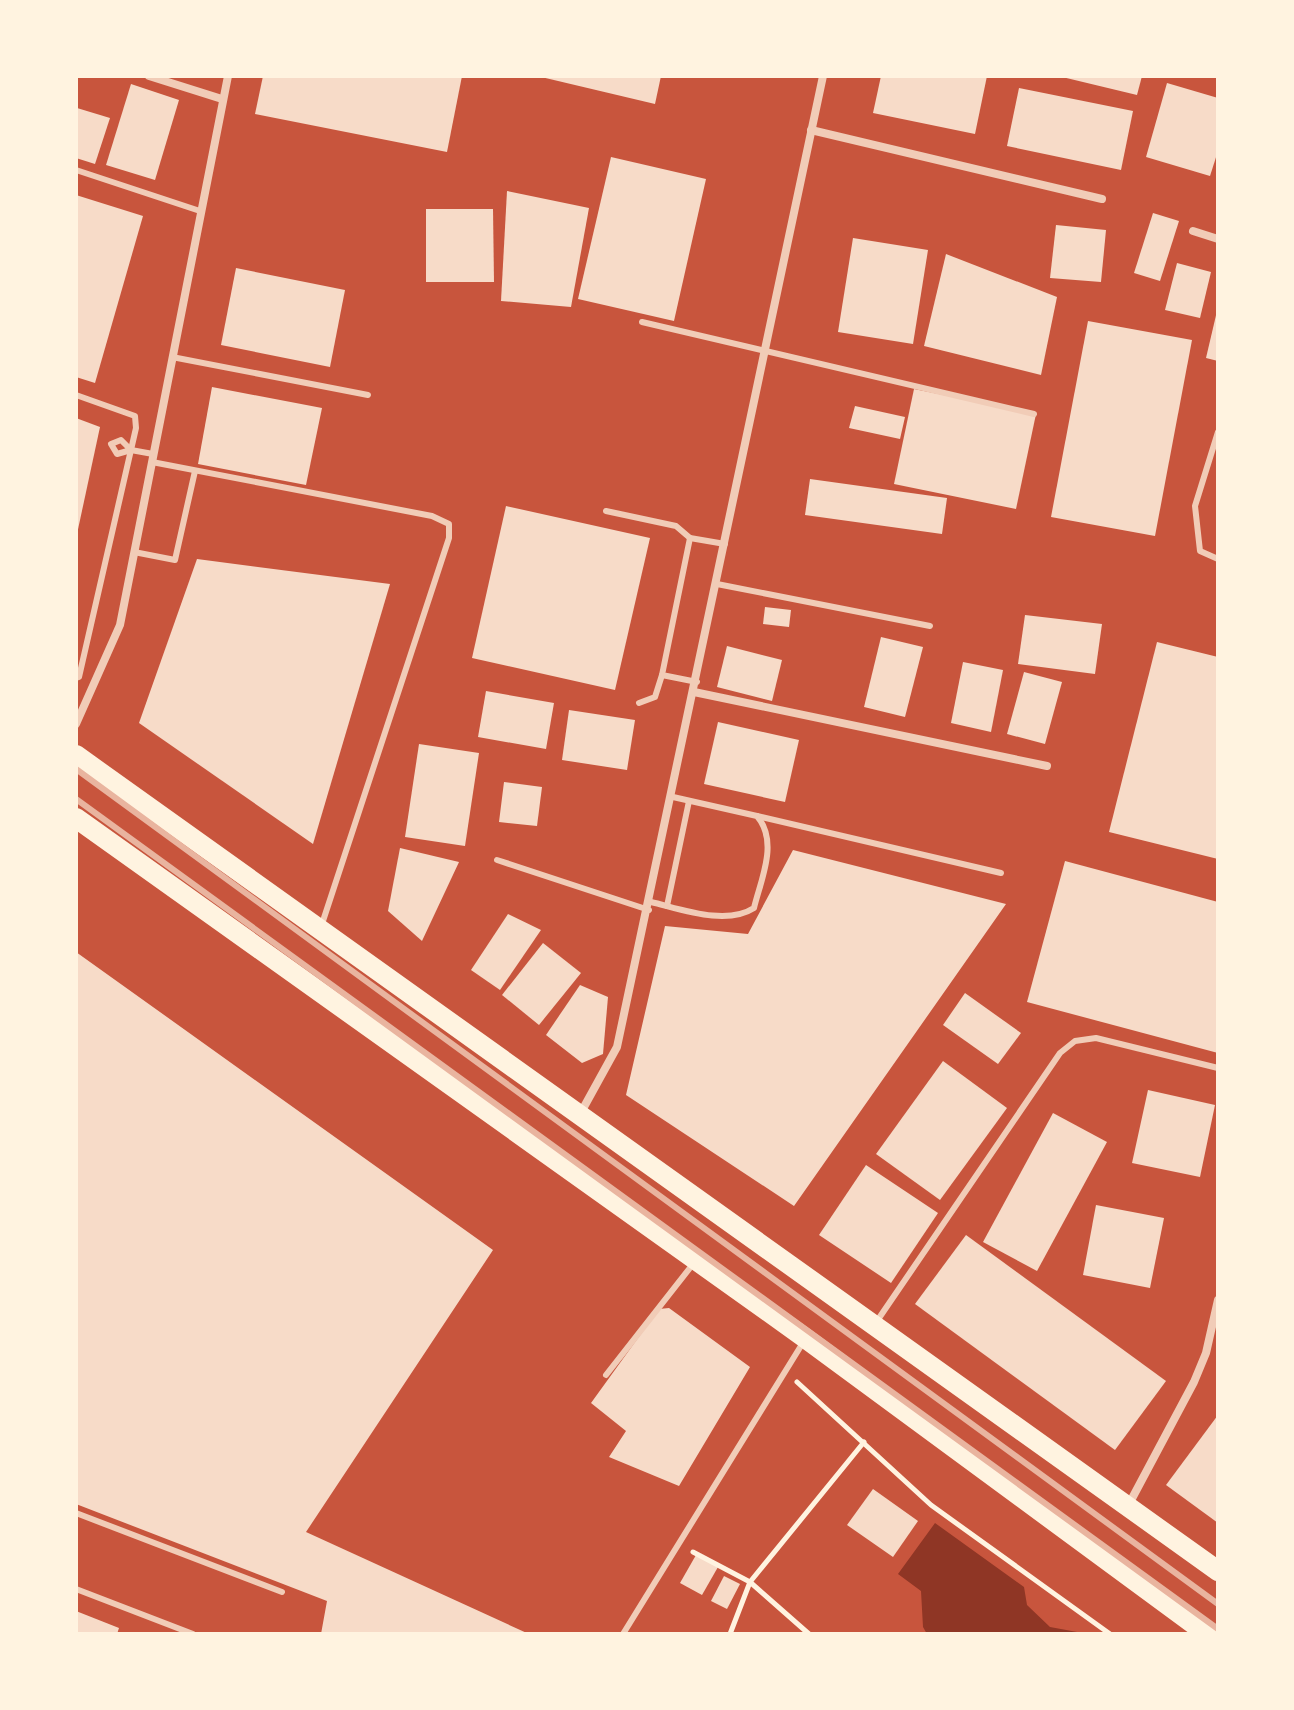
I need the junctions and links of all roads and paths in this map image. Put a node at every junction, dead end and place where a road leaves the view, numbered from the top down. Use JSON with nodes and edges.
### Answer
{"nodes":[{"id":1,"x":149,"y":76,"type":"edge"},
{"id":2,"x":228,"y":76,"type":"edge"},
{"id":3,"x":823,"y":76,"type":"edge"},
{"id":4,"x":222,"y":99,"type":"junction"},
{"id":5,"x":811,"y":130,"type":"junction"},
{"id":6,"x":76,"y":170,"type":"edge"},
{"id":7,"x":1102,"y":199,"type":"dead end"},
{"id":8,"x":200,"y":211,"type":"junction"},
{"id":9,"x":1193,"y":231,"type":"dead end"},
{"id":10,"x":1218,"y":239,"type":"edge"},
{"id":11,"x":642,"y":322,"type":"dead end"},
{"id":12,"x":765,"y":352,"type":"junction"},
{"id":13,"x":172,"y":357,"type":"junction"},
{"id":14,"x":76,"y":395,"type":"edge"},
{"id":15,"x":368,"y":395,"type":"dead end"},
{"id":16,"x":1034,"y":414,"type":"dead end"},
{"id":17,"x":1218,"y":432,"type":"edge"},
{"id":18,"x":131,"y":450,"type":"junction"},
{"id":19,"x":152,"y":458,"type":"junction"},
{"id":20,"x":195,"y":471,"type":"junction"},
{"id":21,"x":606,"y":511,"type":"dead end"},
{"id":22,"x":690,"y":538,"type":"junction"},
{"id":23,"x":725,"y":544,"type":"junction"},
{"id":24,"x":134,"y":552,"type":"junction"},
{"id":25,"x":1218,"y":559,"type":"edge"},
{"id":26,"x":717,"y":584,"type":"junction"},
{"id":27,"x":930,"y":626,"type":"dead end"},
{"id":28,"x":662,"y":675,"type":"junction"},
{"id":29,"x":76,"y":678,"type":"edge"},
{"id":30,"x":697,"y":682,"type":"junction"},
{"id":31,"x":694,"y":692,"type":"junction"},
{"id":32,"x":639,"y":703,"type":"dead end"},
{"id":33,"x":76,"y":724,"type":"edge"},
{"id":34,"x":76,"y":755,"type":"edge"},
{"id":35,"x":1047,"y":766,"type":"dead end"},
{"id":36,"x":673,"y":797,"type":"junction"},
{"id":37,"x":689,"y":801,"type":"junction"},
{"id":38,"x":757,"y":816,"type":"junction"},
{"id":39,"x":76,"y":818,"type":"edge"},
{"id":40,"x":497,"y":860,"type":"dead end"},
{"id":41,"x":1001,"y":873,"type":"dead end"},
{"id":42,"x":650,"y":906,"type":"junction"},
{"id":43,"x":667,"y":906,"type":"junction"},
{"id":44,"x":319,"y":932,"type":"junction"},
{"id":45,"x":1218,"y":1068,"type":"edge"},
{"id":46,"x":579,"y":1117,"type":"junction"},
{"id":47,"x":695,"y":1261,"type":"junction"},
{"id":48,"x":1218,"y":1300,"type":"edge"},
{"id":49,"x":875,"y":1324,"type":"junction"},
{"id":50,"x":805,"y":1338,"type":"junction"},
{"id":51,"x":782,"y":1373,"type":"junction"},
{"id":52,"x":606,"y":1375,"type":"dead end"},
{"id":53,"x":864,"y":1442,"type":"junction"},
{"id":54,"x":1128,"y":1506,"type":"junction"},
{"id":55,"x":76,"y":1513,"type":"edge"},
{"id":56,"x":678,"y":1544,"type":"junction"},
{"id":57,"x":1218,"y":1571,"type":"edge"},
{"id":58,"x":750,"y":1582,"type":"junction"},
{"id":59,"x":76,"y":1589,"type":"edge"},
{"id":60,"x":282,"y":1592,"type":"dead end"},
{"id":61,"x":193,"y":1634,"type":"edge"},
{"id":62,"x":623,"y":1634,"type":"edge"},
{"id":63,"x":730,"y":1634,"type":"edge"},
{"id":64,"x":809,"y":1634,"type":"edge"},
{"id":65,"x":1110,"y":1634,"type":"edge"},
{"id":66,"x":1207,"y":1634,"type":"edge"}],
"edges":[{"from":1,"to":4,"type":"street"},
{"from":2,"to":4,"type":"street"},
{"from":3,"to":5,"type":"street"},
{"from":4,"to":8,"type":"street"},
{"from":5,"to":7,"type":"street"},
{"from":5,"to":12,"type":"street"},
{"from":6,"to":8,"type":"lane"},
{"from":8,"to":13,"type":"street"},
{"from":9,"to":10,"type":"street"},
{"from":11,"to":12,"type":"lane"},
{"from":12,"to":16,"type":"lane"},
{"from":12,"to":23,"type":"street"},
{"from":13,"to":15,"type":"lane"},
{"from":13,"to":19,"type":"street"},
{"from":14,"to":18,"type":"lane"},
{"from":17,"to":25,"type":"lane"},
{"from":18,"to":19,"type":"lane"},
{"from":18,"to":29,"type":"lane"},
{"from":19,"to":20,"type":"lane"},
{"from":19,"to":24,"type":"street"},
{"from":20,"to":24,"type":"lane"},
{"from":20,"to":44,"type":"lane"},
{"from":21,"to":22,"type":"lane"},
{"from":22,"to":23,"type":"lane"},
{"from":22,"to":28,"type":"lane"},
{"from":23,"to":26,"type":"street"},
{"from":24,"to":33,"type":"street"},
{"from":26,"to":27,"type":"lane"},
{"from":26,"to":30,"type":"street"},
{"from":28,"to":30,"type":"lane"},
{"from":28,"to":32,"type":"lane"},
{"from":30,"to":31,"type":"street"},
{"from":31,"to":35,"type":"street"},
{"from":31,"to":36,"type":"street"},
{"from":34,"to":44,"type":"main road"},
{"from":36,"to":37,"type":"lane"},
{"from":36,"to":42,"type":"street"},
{"from":37,"to":38,"type":"lane"},
{"from":37,"to":43,"type":"lane"},
{"from":38,"to":41,"type":"lane"},
{"from":38,"to":43,"type":"lane"},
{"from":39,"to":47,"type":"main road"},
{"from":40,"to":42,"type":"lane"},
{"from":42,"to":43,"type":"lane"},
{"from":42,"to":46,"type":"street"},
{"from":44,"to":46,"type":"main road"},
{"from":45,"to":49,"type":"lane"},
{"from":46,"to":49,"type":"main road"},
{"from":47,"to":50,"type":"main road"},
{"from":47,"to":52,"type":"lane"},
{"from":48,"to":54,"type":"street"},
{"from":49,"to":54,"type":"main road"},
{"from":50,"to":51,"type":"lane"},
{"from":50,"to":66,"type":"main road"},
{"from":51,"to":53,"type":"path"},
{"from":51,"to":56,"type":"lane"},
{"from":53,"to":58,"type":"path"},
{"from":53,"to":65,"type":"path"},
{"from":54,"to":57,"type":"main road"},
{"from":55,"to":60,"type":"lane"},
{"from":56,"to":58,"type":"path"},
{"from":56,"to":62,"type":"lane"},
{"from":58,"to":63,"type":"path"},
{"from":58,"to":64,"type":"path"},
{"from":59,"to":61,"type":"lane"}]}
